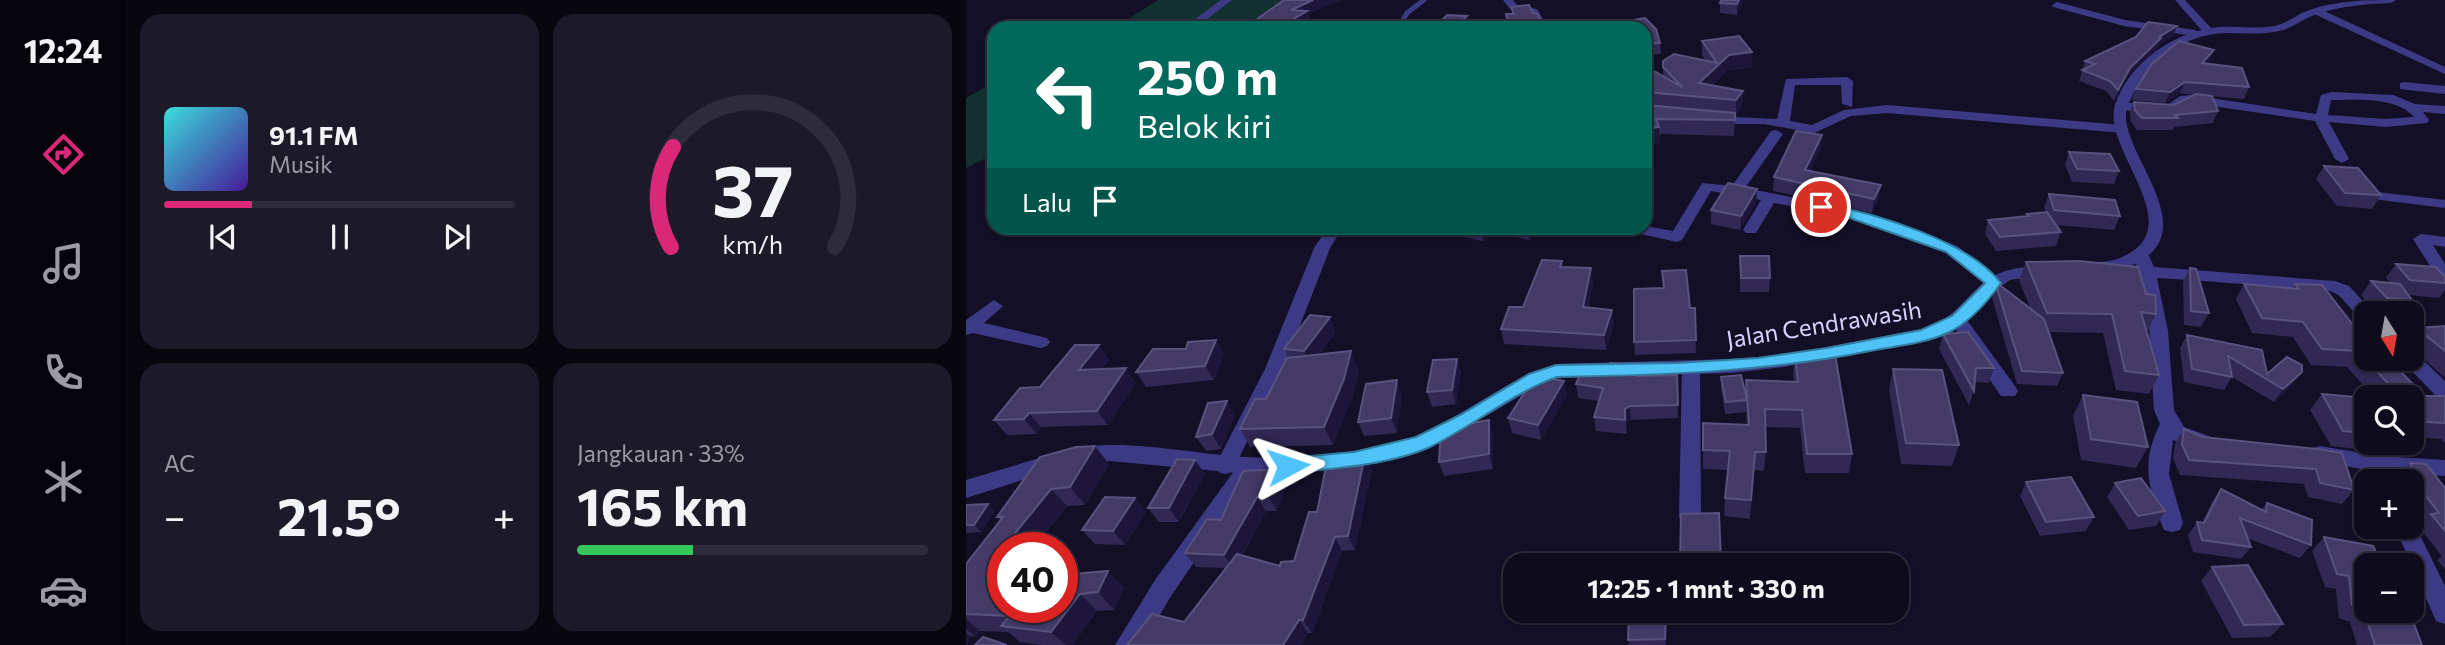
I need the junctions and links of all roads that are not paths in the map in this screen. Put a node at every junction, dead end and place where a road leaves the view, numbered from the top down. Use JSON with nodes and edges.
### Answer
{"nodes":[{"id":1,"x":1227,"y":0,"type":"edge"},
{"id":2,"x":1424,"y":0,"type":"edge"},
{"id":3,"x":1508,"y":0,"type":"edge"},
{"id":4,"x":2180,"y":0,"type":"edge"},
{"id":5,"x":2389,"y":0,"type":"edge"},
{"id":6,"x":2357,"y":1,"type":"edge"},
{"id":7,"x":2057,"y":5,"type":"dead end"},
{"id":8,"x":2316,"y":11,"type":"junction"},
{"id":9,"x":1198,"y":21,"type":"edge"},
{"id":10,"x":1403,"y":21,"type":"edge"},
{"id":11,"x":1539,"y":21,"type":"edge"},
{"id":12,"x":2202,"y":32,"type":"junction"},
{"id":13,"x":2445,"y":71,"type":"edge"},
{"id":14,"x":2404,"y":86,"type":"dead end"},
{"id":15,"x":2445,"y":90,"type":"edge"},
{"id":16,"x":1848,"y":104,"type":"dead end"},
{"id":17,"x":2120,"y":106,"type":"junction"},
{"id":18,"x":2413,"y":108,"type":"junction"},
{"id":19,"x":2445,"y":110,"type":"edge"},
{"id":20,"x":2320,"y":118,"type":"junction"},
{"id":21,"x":1701,"y":119,"type":"edge"},
{"id":22,"x":1779,"y":128,"type":"junction"},
{"id":23,"x":2123,"y":129,"type":"junction"},
{"id":24,"x":2342,"y":159,"type":"dead end"},
{"id":25,"x":1736,"y":191,"type":"junction"},
{"id":26,"x":2378,"y":196,"type":"edge"},
{"id":27,"x":1770,"y":197,"type":"junction"},
{"id":28,"x":2445,"y":204,"type":"edge"},
{"id":29,"x":1751,"y":230,"type":"dead end"},
{"id":30,"x":1652,"y":232,"type":"edge"},
{"id":31,"x":1330,"y":235,"type":"edge"},
{"id":32,"x":2445,"y":242,"type":"edge"},
{"id":33,"x":2145,"y":263,"type":"junction"},
{"id":34,"x":2445,"y":276,"type":"edge"},
{"id":35,"x":1994,"y":283,"type":"junction"},
{"id":36,"x":2354,"y":301,"type":"edge"},
{"id":37,"x":994,"y":306,"type":"dead end"},
{"id":38,"x":1958,"y":320,"type":"junction"},
{"id":39,"x":968,"y":327,"type":"edge"},
{"id":40,"x":1041,"y":342,"type":"dead end"},
{"id":41,"x":1691,"y":368,"type":"junction"},
{"id":42,"x":2423,"y":371,"type":"edge"},
{"id":43,"x":2008,"y":391,"type":"dead end"},
{"id":44,"x":2445,"y":393,"type":"edge"},
{"id":45,"x":2169,"y":425,"type":"junction"},
{"id":46,"x":2218,"y":443,"type":"edge"},
{"id":47,"x":2302,"y":452,"type":"edge"},
{"id":48,"x":1225,"y":466,"type":"junction"},
{"id":49,"x":1249,"y":466,"type":"junction"},
{"id":50,"x":2445,"y":468,"type":"edge"},
{"id":51,"x":2371,"y":469,"type":"edge"},
{"id":52,"x":2424,"y":469,"type":"edge"},
{"id":53,"x":966,"y":489,"type":"edge"},
{"id":54,"x":1690,"y":517,"type":"edge"},
{"id":55,"x":2172,"y":523,"type":"dead end"},
{"id":56,"x":2411,"y":539,"type":"edge"},
{"id":57,"x":2445,"y":613,"type":"edge"},
{"id":58,"x":1128,"y":645,"type":"edge"}],
"edges":[{"from":1,"to":9,"type":"street"},
{"from":2,"to":10,"type":"lane"},
{"from":3,"to":11,"type":"street"},
{"from":4,"to":12,"type":"street"},
{"from":5,"to":6,"type":"street"},
{"from":6,"to":8,"type":"street"},
{"from":7,"to":12,"type":"street"},
{"from":8,"to":12,"type":"street"},
{"from":8,"to":13,"type":"street"},
{"from":12,"to":17,"type":"street"},
{"from":14,"to":15,"type":"street"},
{"from":16,"to":22,"type":"street"},
{"from":17,"to":20,"type":"street"},
{"from":17,"to":23,"type":"street"},
{"from":18,"to":19,"type":"street"},
{"from":18,"to":20,"type":"street"},
{"from":18,"to":20,"type":"street"},
{"from":20,"to":24,"type":"street"},
{"from":21,"to":22,"type":"street"},
{"from":22,"to":23,"type":"street"},
{"from":22,"to":25,"type":"street"},
{"from":23,"to":33,"type":"street"},
{"from":25,"to":27,"type":"street"},
{"from":25,"to":30,"type":"street"},
{"from":26,"to":28,"type":"street"},
{"from":27,"to":29,"type":"street"},
{"from":27,"to":35,"type":"street"},
{"from":31,"to":48,"type":"street"},
{"from":32,"to":34,"type":"street"},
{"from":33,"to":35,"type":"street","name":"Jalan Cendrawasih"},
{"from":33,"to":36,"type":"street"},
{"from":33,"to":45,"type":"street"},
{"from":35,"to":38,"type":"street","name":"Jalan Cendrawasih"},
{"from":37,"to":39,"type":"street"},
{"from":38,"to":41,"type":"street","name":"Jalan Cendrawasih"},
{"from":38,"to":43,"type":"street"},
{"from":39,"to":40,"type":"street"},
{"from":41,"to":49,"type":"street","name":"Jalan Cendrawasih"},
{"from":41,"to":54,"type":"street"},
{"from":42,"to":44,"type":"street"},
{"from":45,"to":46,"type":"street"},
{"from":45,"to":55,"type":"street"},
{"from":47,"to":51,"type":"street"},
{"from":48,"to":49,"type":"street","name":"Jalan Cendrawasih"},
{"from":48,"to":53,"type":"street","name":"Jalan Cendrawasih"},
{"from":49,"to":58,"type":"street"},
{"from":50,"to":52,"type":"street"},
{"from":56,"to":57,"type":"street"}]}
